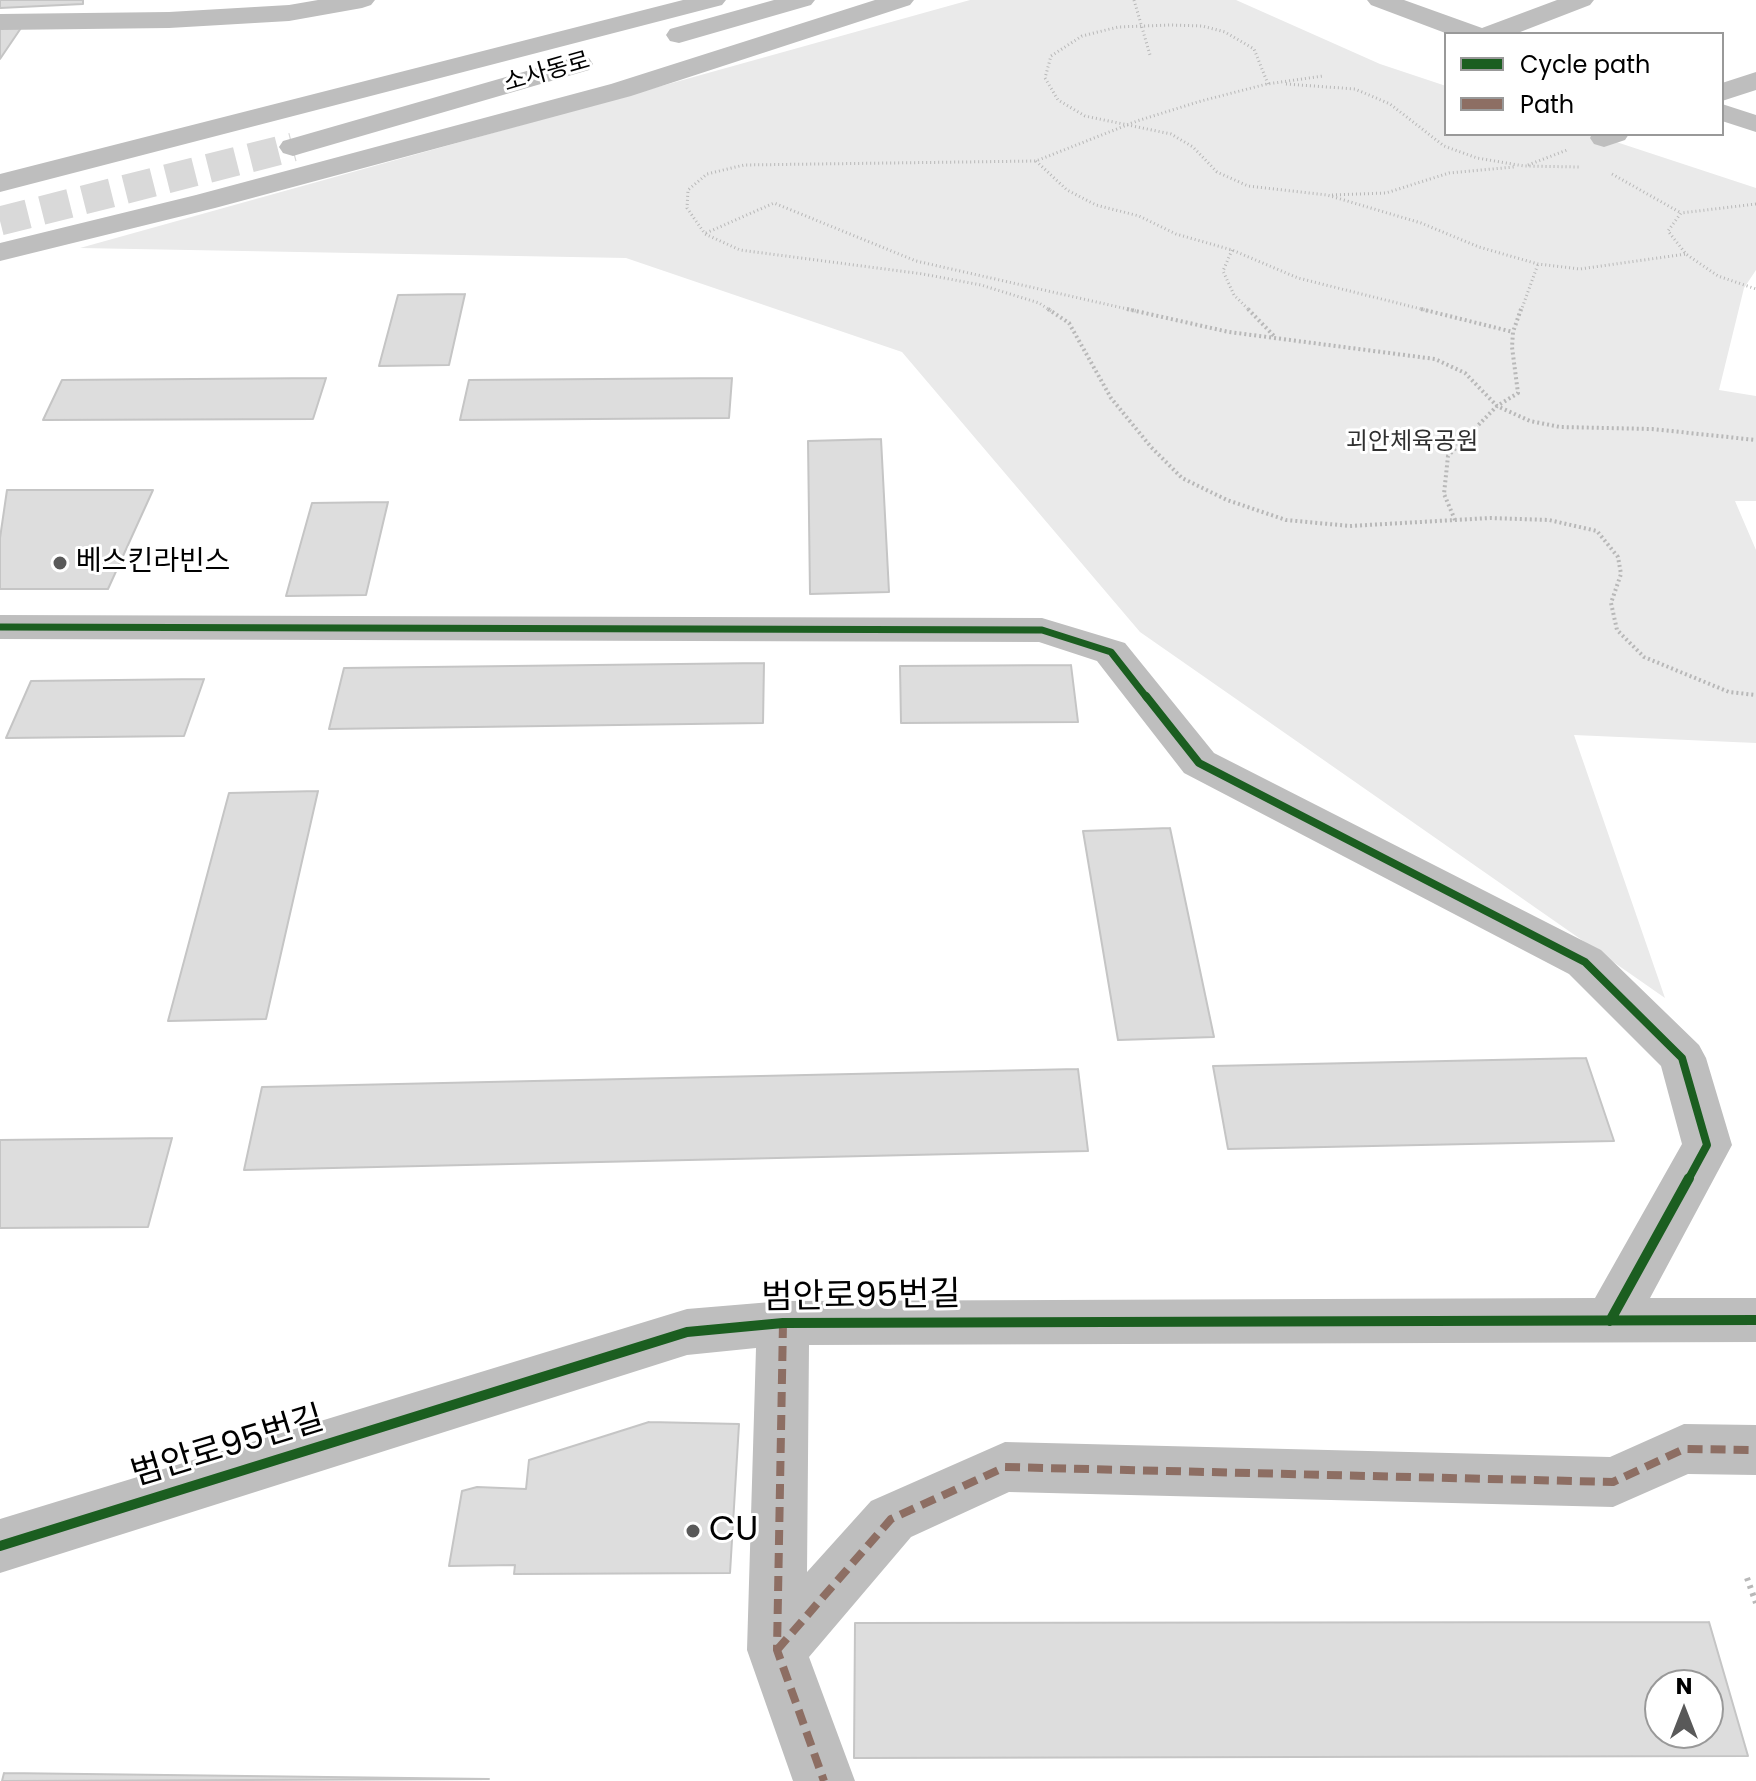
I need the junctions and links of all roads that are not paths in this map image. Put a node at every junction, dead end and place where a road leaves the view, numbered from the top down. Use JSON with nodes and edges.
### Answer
{"nodes":[{"id":1,"x":362,"y":0,"type":"edge"},
{"id":2,"x":713,"y":0,"type":"edge"},
{"id":3,"x":802,"y":0,"type":"edge"},
{"id":4,"x":901,"y":0,"type":"edge"},
{"id":5,"x":1380,"y":0,"type":"edge"},
{"id":6,"x":1581,"y":0,"type":"edge"},
{"id":7,"x":173,"y":10,"type":"edge"},
{"id":8,"x":0,"y":22,"type":"edge"},
{"id":9,"x":1468,"y":32,"type":"edge"},
{"id":10,"x":1496,"y":32,"type":"edge"},
{"id":11,"x":652,"y":43,"type":"dead end"},
{"id":12,"x":607,"y":56,"type":"dead end"},
{"id":13,"x":1756,"y":80,"type":"edge"},
{"id":14,"x":1724,"y":92,"type":"edge"},
{"id":15,"x":1724,"y":113,"type":"edge"},
{"id":16,"x":260,"y":116,"type":"junction"},
{"id":17,"x":1756,"y":124,"type":"edge"},
{"id":18,"x":293,"y":147,"type":"tunnel mouth"},
{"id":19,"x":293,"y":178,"type":"junction"},
{"id":20,"x":0,"y":183,"type":"edge"},
{"id":21,"x":0,"y":252,"type":"edge"},
{"id":22,"x":0,"y":627,"type":"edge"},
{"id":23,"x":1756,"y":1320,"type":"edge"},
{"id":24,"x":1610,"y":1321,"type":"junction"},
{"id":25,"x":783,"y":1323,"type":"junction"},
{"id":26,"x":1756,"y":1450,"type":"edge"},
{"id":27,"x":0,"y":1546,"type":"edge"},
{"id":28,"x":777,"y":1650,"type":"junction"},
{"id":29,"x":824,"y":1781,"type":"edge"}],
"edges":[{"from":1,"to":7,"type":"street"},
{"from":2,"to":16,"type":"street"},
{"from":3,"to":11,"type":"street"},
{"from":4,"to":19,"type":"street"},
{"from":5,"to":9,"type":"street"},
{"from":6,"to":10,"type":"street"},
{"from":7,"to":8,"type":"street"},
{"from":12,"to":18,"type":"street","name":"소사동로"},
{"from":13,"to":14,"type":"street"},
{"from":15,"to":17,"type":"street"},
{"from":16,"to":19,"type":"street"},
{"from":16,"to":20,"type":"street"},
{"from":19,"to":21,"type":"street"},
{"from":22,"to":24,"type":"street"},
{"from":23,"to":24,"type":"street","name":"범안로95번길"},
{"from":24,"to":25,"type":"street","name":"범안로95번길"},
{"from":25,"to":27,"type":"street","name":"범안로95번길"},
{"from":25,"to":28,"type":"street"},
{"from":26,"to":28,"type":"street"},
{"from":28,"to":29,"type":"street"}]}
